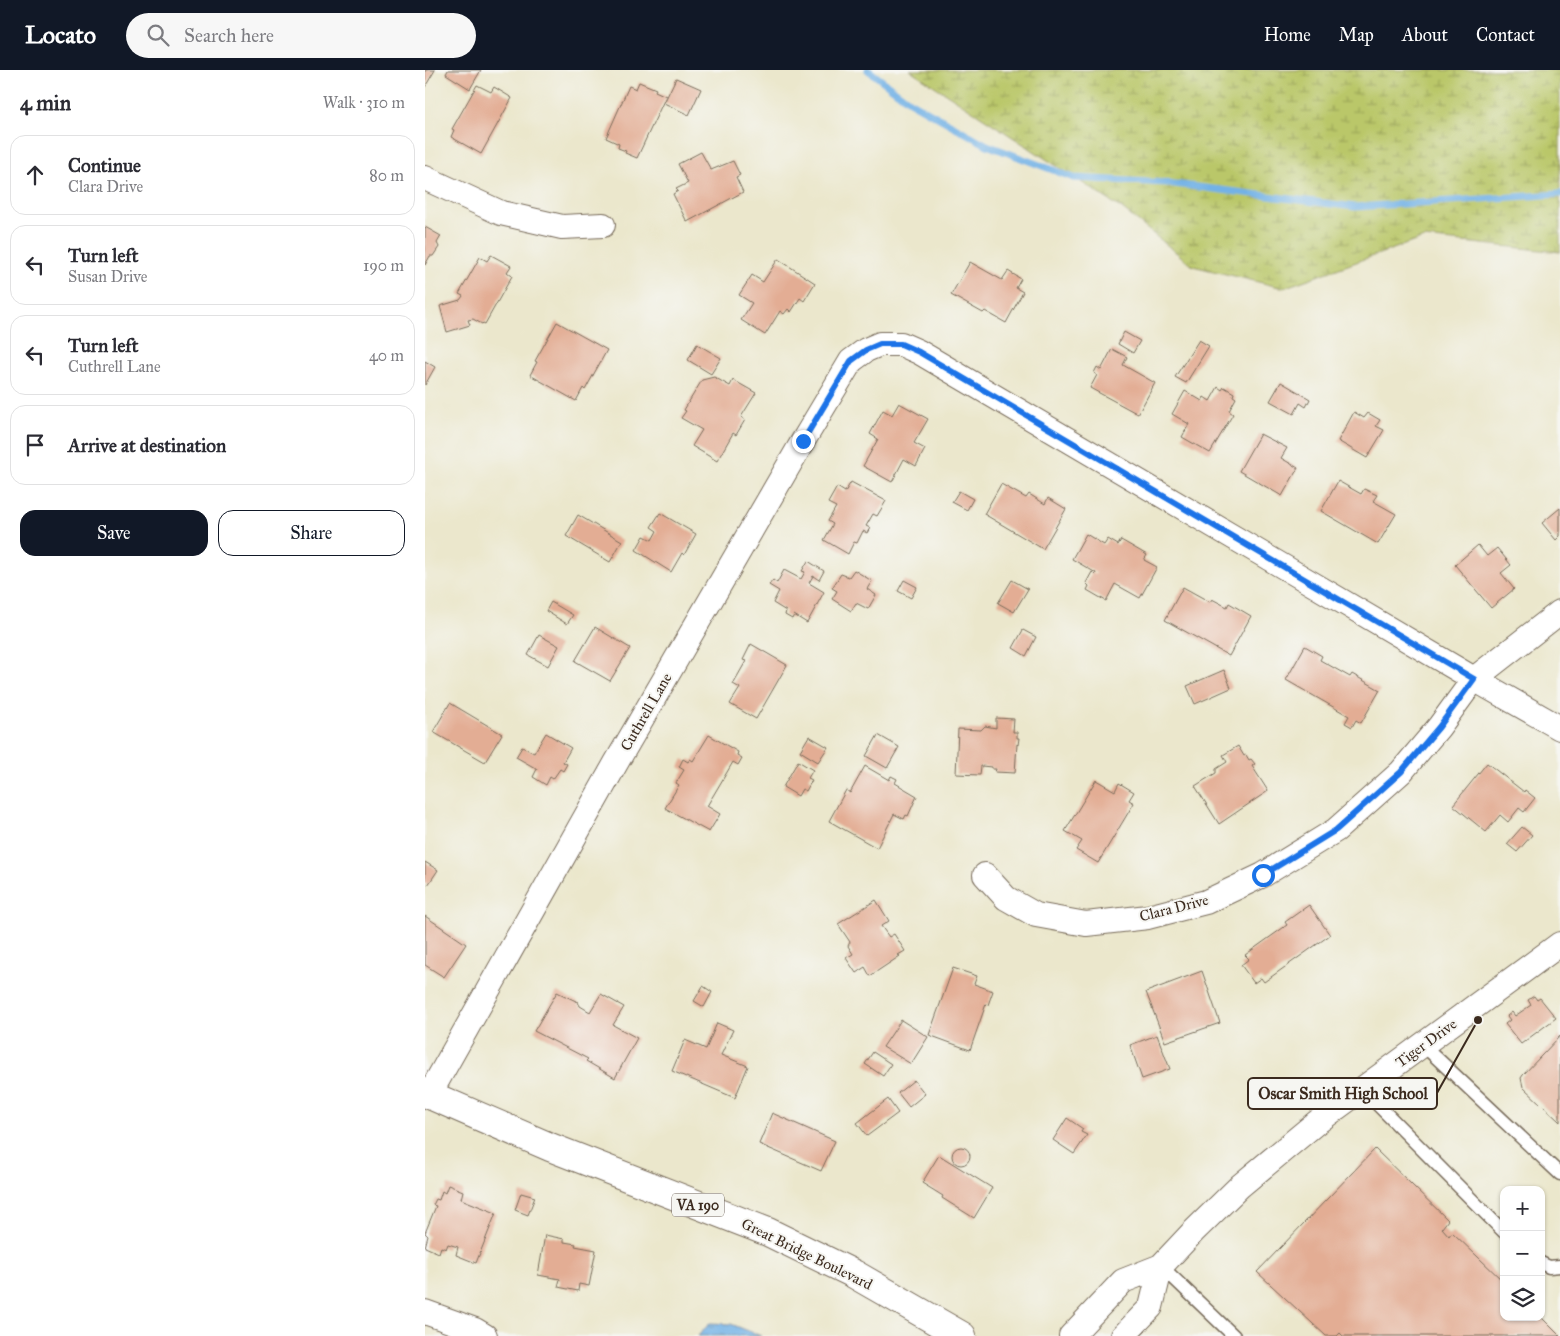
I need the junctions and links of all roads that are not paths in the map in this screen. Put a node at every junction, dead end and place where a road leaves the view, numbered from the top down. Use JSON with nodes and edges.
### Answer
{"nodes":[{"id":1,"x":425,"y":178,"type":"edge"},
{"id":2,"x":603,"y":225,"type":"dead end"},
{"id":3,"x":1560,"y":612,"type":"edge"},
{"id":4,"x":1474,"y":679,"type":"junction"},
{"id":5,"x":1560,"y":728,"type":"edge"},
{"id":6,"x":985,"y":875,"type":"dead end"},
{"id":7,"x":1560,"y":944,"type":"edge"},
{"id":8,"x":1423,"y":1045,"type":"junction"},
{"id":9,"x":1362,"y":1089,"type":"junction"},
{"id":10,"x":427,"y":1094,"type":"edge"},
{"id":11,"x":1560,"y":1174,"type":"edge"},
{"id":12,"x":1503,"y":1231,"type":"edge"},
{"id":13,"x":1161,"y":1266,"type":"junction"},
{"id":14,"x":1545,"y":1266,"type":"edge"},
{"id":15,"x":1560,"y":1266,"type":"edge"},
{"id":16,"x":425,"y":1312,"type":"edge"},
{"id":17,"x":485,"y":1336,"type":"edge"},
{"id":18,"x":962,"y":1336,"type":"edge"},
{"id":19,"x":1071,"y":1336,"type":"edge"},
{"id":20,"x":1123,"y":1336,"type":"edge"},
{"id":21,"x":1234,"y":1336,"type":"edge"}],
"edges":[{"from":1,"to":2,"type":"street"},
{"from":3,"to":4,"type":"street","name":"Clara Drive"},
{"from":4,"to":5,"type":"street"},
{"from":4,"to":6,"type":"street","name":"Clara Drive"},
{"from":4,"to":10,"type":"street","name":"Cuthrell Lane"},
{"from":7,"to":8,"type":"street","name":"Tiger Drive"},
{"from":8,"to":9,"type":"street","name":"Tiger Drive"},
{"from":8,"to":11,"type":"lane"},
{"from":9,"to":12,"type":"lane"},
{"from":9,"to":13,"type":"street","name":"Tiger Drive"},
{"from":10,"to":18,"type":"main road","name":"Great Bridge Boulevard","number":"VA 190"},
{"from":13,"to":19,"type":"street","name":"Tiger Drive"},
{"from":13,"to":20,"type":"street","name":"Tiger Drive"},
{"from":13,"to":21,"type":"lane"},
{"from":14,"to":15,"type":"lane"},
{"from":16,"to":17,"type":"street"}]}
